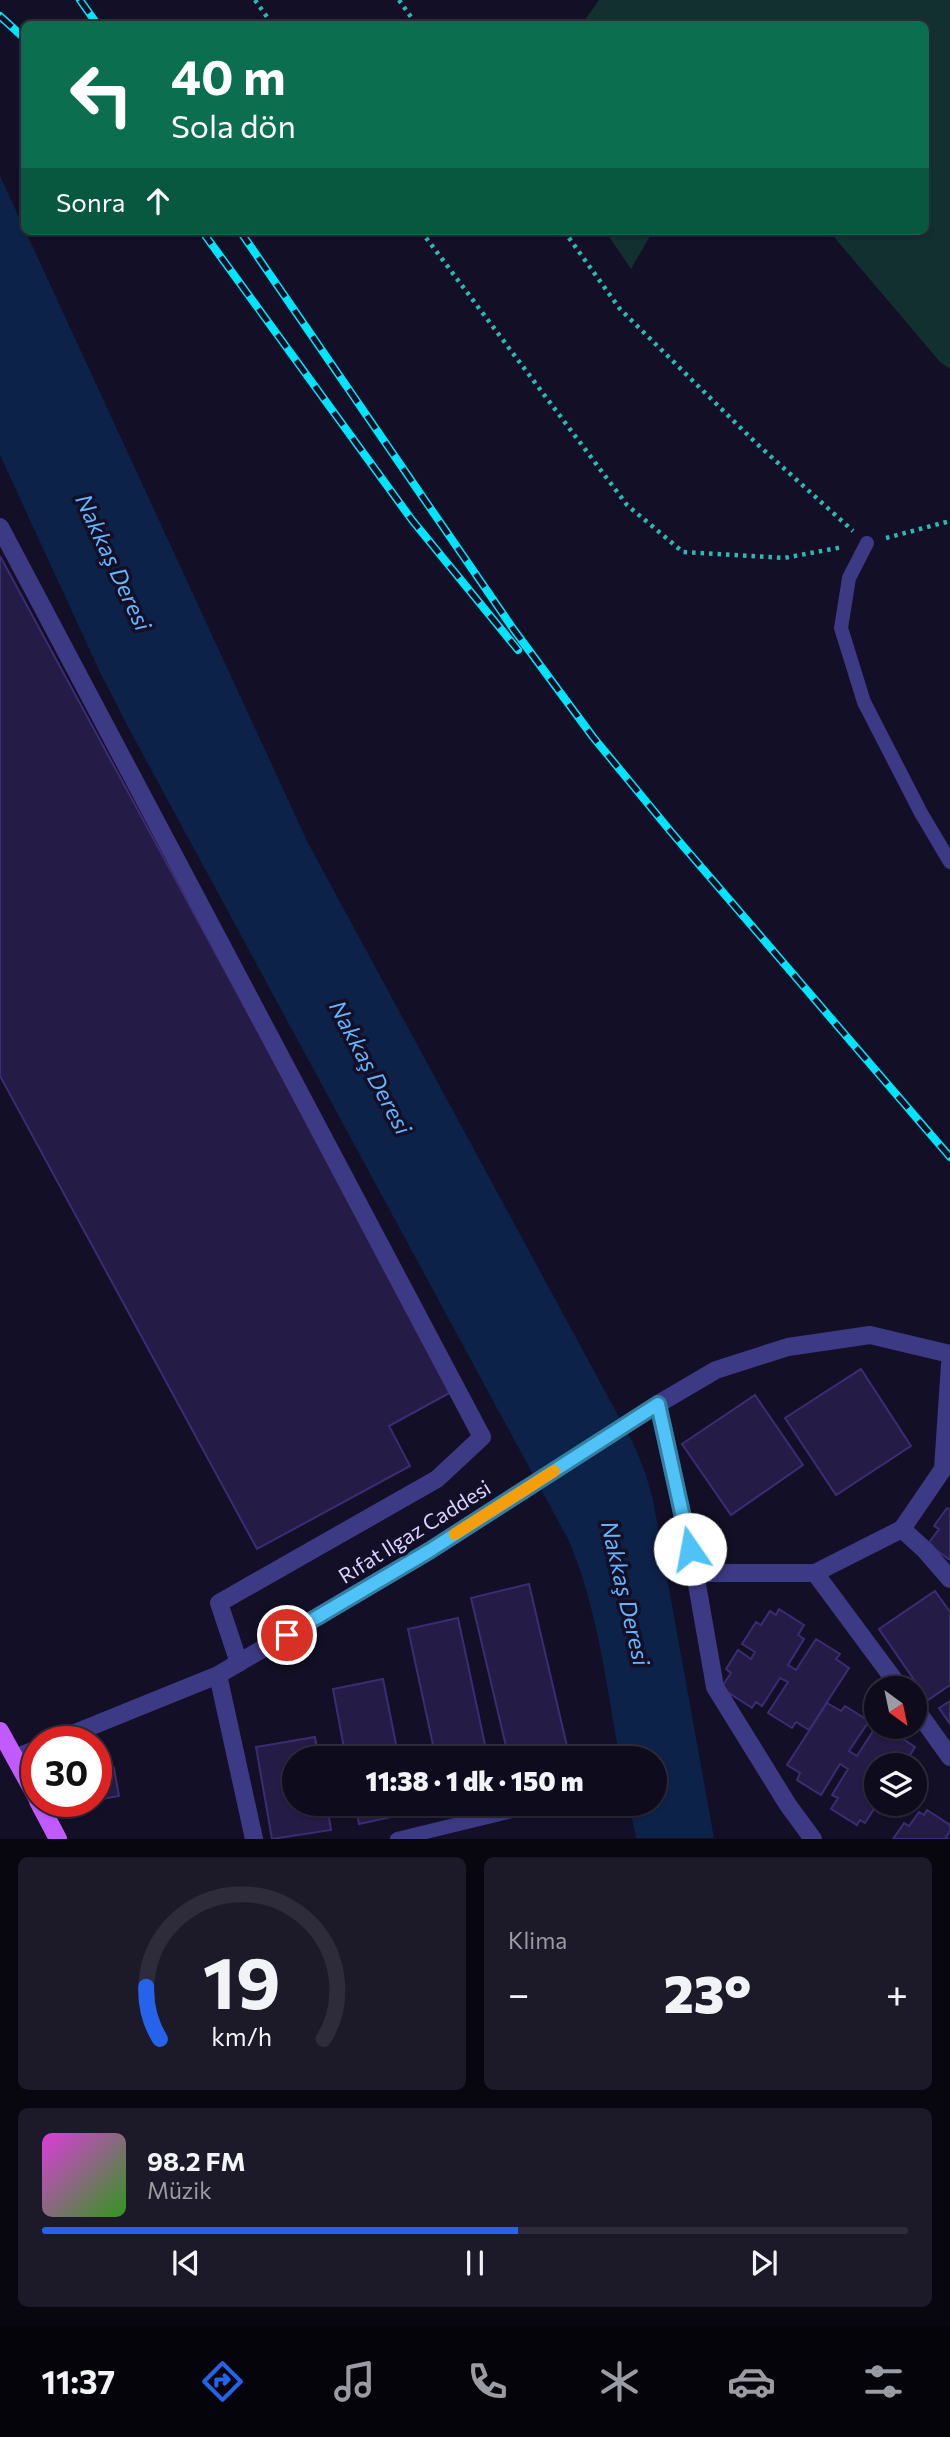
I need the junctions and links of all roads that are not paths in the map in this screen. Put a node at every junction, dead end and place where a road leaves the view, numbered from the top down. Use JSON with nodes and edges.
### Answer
{"nodes":[{"id":1,"x":0,"y":527,"type":"edge"},
{"id":2,"x":867,"y":543,"type":"road end"},
{"id":3,"x":950,"y":862,"type":"edge"},
{"id":4,"x":950,"y":1354,"type":"edge"},
{"id":5,"x":950,"y":1364,"type":"edge"},
{"id":6,"x":658,"y":1404,"type":"junction"},
{"id":7,"x":902,"y":1529,"type":"junction"},
{"id":8,"x":695,"y":1573,"type":"junction"},
{"id":9,"x":815,"y":1573,"type":"junction"},
{"id":10,"x":950,"y":1579,"type":"edge"},
{"id":11,"x":239,"y":1663,"type":"junction"},
{"id":12,"x":218,"y":1675,"type":"junction"},
{"id":13,"x":891,"y":1676,"type":"edge"},
{"id":14,"x":92,"y":1726,"type":"edge"},
{"id":15,"x":928,"y":1726,"type":"edge"},
{"id":16,"x":0,"y":1731,"type":"edge"},
{"id":17,"x":21,"y":1756,"type":"edge"},
{"id":18,"x":950,"y":1757,"type":"edge"},
{"id":19,"x":15,"y":1758,"type":"junction"},
{"id":20,"x":21,"y":1769,"type":"edge"},
{"id":21,"x":491,"y":1816,"type":"edge"},
{"id":22,"x":46,"y":1817,"type":"edge"},
{"id":23,"x":58,"y":1839,"type":"edge"},
{"id":24,"x":254,"y":1839,"type":"edge"},
{"id":25,"x":397,"y":1839,"type":"edge"},
{"id":26,"x":813,"y":1839,"type":"edge"}],
"edges":[{"from":1,"to":11,"type":"street"},
{"from":2,"to":3,"type":"lane"},
{"from":4,"to":6,"type":"street","name":"Rıfat Ilgaz Caddesi"},
{"from":5,"to":7,"type":"street"},
{"from":6,"to":8,"type":"street"},
{"from":6,"to":11,"type":"street","name":"Rıfat Ilgaz Caddesi"},
{"from":7,"to":9,"type":"street"},
{"from":7,"to":10,"type":"street"},
{"from":8,"to":9,"type":"street"},
{"from":8,"to":26,"type":"street"},
{"from":9,"to":13,"type":"street"},
{"from":11,"to":12,"type":"street","name":"Rıfat Ilgaz Caddesi"},
{"from":12,"to":14,"type":"street","name":"Rıfat Ilgaz Caddesi"},
{"from":12,"to":24,"type":"street"},
{"from":15,"to":18,"type":"street"},
{"from":16,"to":19,"type":"main road"},
{"from":17,"to":19,"type":"street"},
{"from":19,"to":20,"type":"main road"},
{"from":21,"to":25,"type":"lane"},
{"from":22,"to":23,"type":"main road"}]}
